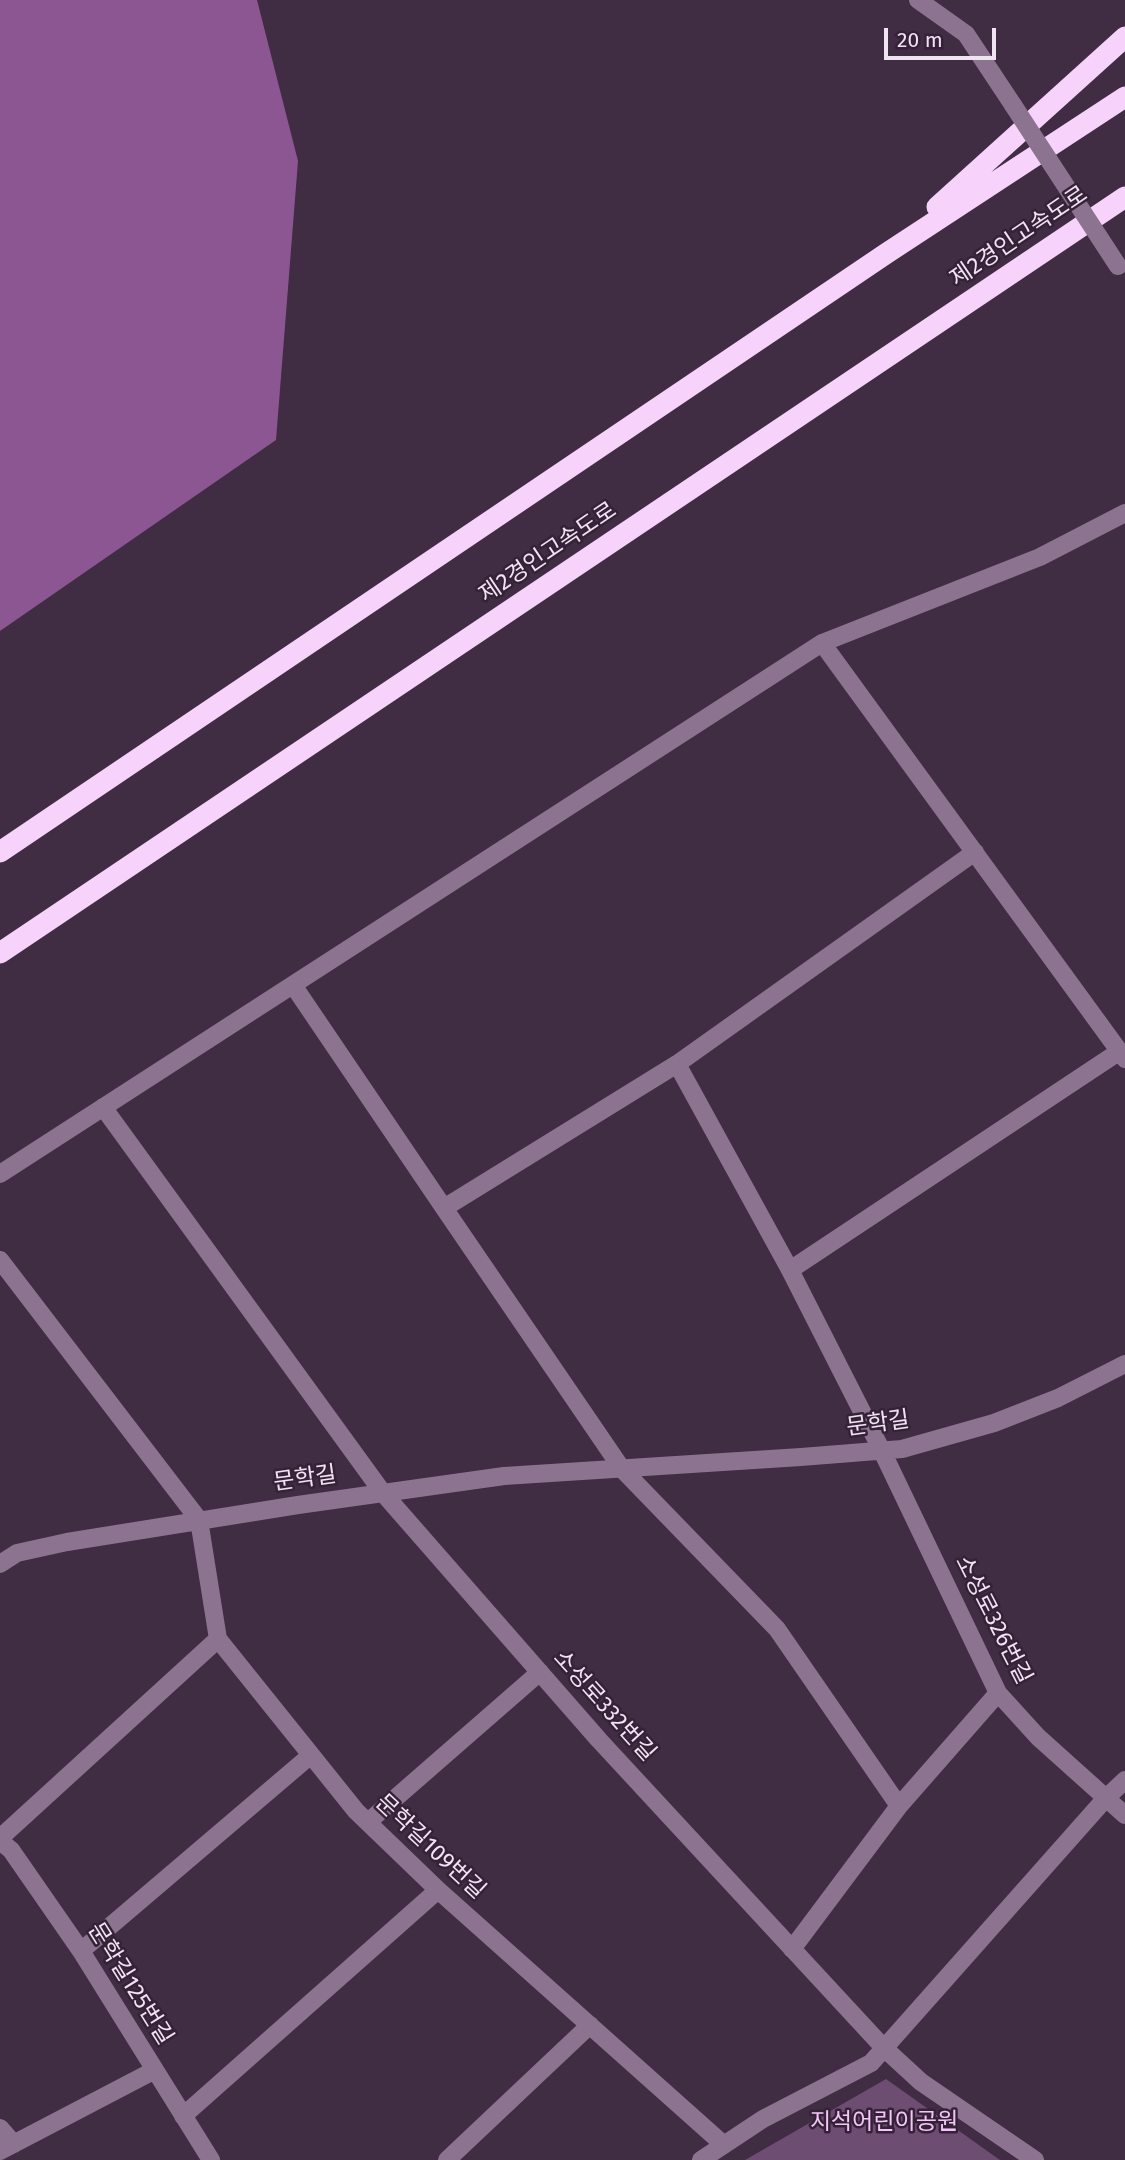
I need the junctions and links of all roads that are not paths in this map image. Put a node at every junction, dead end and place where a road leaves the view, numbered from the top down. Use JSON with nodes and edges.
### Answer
{"nodes":[{"id":1,"x":918,"y":0,"type":"edge"},
{"id":2,"x":1125,"y":37,"type":"edge"},
{"id":3,"x":1125,"y":97,"type":"edge"},
{"id":4,"x":1125,"y":197,"type":"edge"},
{"id":5,"x":887,"y":253,"type":"junction"},
{"id":6,"x":1121,"y":271,"type":"edge"},
{"id":7,"x":1125,"y":513,"type":"edge"},
{"id":8,"x":822,"y":643,"type":"junction"},
{"id":9,"x":0,"y":852,"type":"edge"},
{"id":10,"x":975,"y":852,"type":"junction"},
{"id":11,"x":0,"y":953,"type":"edge"},
{"id":12,"x":293,"y":985,"type":"junction"},
{"id":13,"x":1122,"y":1055,"type":"edge"},
{"id":14,"x":677,"y":1064,"type":"junction"},
{"id":15,"x":103,"y":1107,"type":"junction"},
{"id":16,"x":0,"y":1174,"type":"edge"},
{"id":17,"x":444,"y":1208,"type":"junction"},
{"id":18,"x":0,"y":1260,"type":"edge"},
{"id":19,"x":790,"y":1270,"type":"junction"},
{"id":20,"x":1125,"y":1364,"type":"edge"},
{"id":21,"x":882,"y":1451,"type":"junction"},
{"id":22,"x":622,"y":1469,"type":"junction"},
{"id":23,"x":383,"y":1493,"type":"junction"},
{"id":24,"x":199,"y":1520,"type":"junction"},
{"id":25,"x":0,"y":1564,"type":"edge"},
{"id":26,"x":218,"y":1639,"type":"junction"},
{"id":27,"x":540,"y":1672,"type":"junction"},
{"id":28,"x":998,"y":1693,"type":"junction"},
{"id":29,"x":311,"y":1755,"type":"junction"},
{"id":30,"x":1125,"y":1780,"type":"edge"},
{"id":31,"x":1105,"y":1798,"type":"junction"},
{"id":32,"x":900,"y":1806,"type":"junction"},
{"id":33,"x":1125,"y":1815,"type":"edge"},
{"id":34,"x":368,"y":1822,"type":"junction"},
{"id":35,"x":0,"y":1840,"type":"edge"},
{"id":36,"x":438,"y":1890,"type":"junction"},
{"id":37,"x":792,"y":1948,"type":"junction"},
{"id":38,"x":81,"y":1951,"type":"junction"},
{"id":39,"x":590,"y":2025,"type":"junction"},
{"id":40,"x":884,"y":2048,"type":"junction"},
{"id":41,"x":155,"y":2070,"type":"junction"},
{"id":42,"x":183,"y":2116,"type":"junction"},
{"id":43,"x":0,"y":2128,"type":"edge"},
{"id":44,"x":724,"y":2145,"type":"junction"},
{"id":45,"x":7,"y":2147,"type":"edge"},
{"id":46,"x":211,"y":2160,"type":"edge"},
{"id":47,"x":447,"y":2160,"type":"edge"},
{"id":48,"x":701,"y":2160,"type":"edge"},
{"id":49,"x":1035,"y":2160,"type":"edge"}],
"edges":[{"from":1,"to":6,"type":"street","bridge":true},
{"from":2,"to":5,"type":"highway"},
{"from":3,"to":5,"type":"highway"},
{"from":4,"to":11,"type":"highway","name":"제2경인고속도로"},
{"from":5,"to":9,"type":"highway"},
{"from":7,"to":8,"type":"street"},
{"from":8,"to":10,"type":"street"},
{"from":8,"to":12,"type":"street"},
{"from":10,"to":13,"type":"street"},
{"from":10,"to":14,"type":"street"},
{"from":12,"to":15,"type":"street"},
{"from":12,"to":17,"type":"street"},
{"from":13,"to":19,"type":"street"},
{"from":14,"to":17,"type":"street"},
{"from":14,"to":19,"type":"street","name":"소성로326번길"},
{"from":15,"to":16,"type":"street"},
{"from":15,"to":23,"type":"street","name":"소성로332번길"},
{"from":17,"to":22,"type":"street"},
{"from":18,"to":24,"type":"street"},
{"from":19,"to":21,"type":"street","name":"소성로326번길"},
{"from":20,"to":21,"type":"street","name":"문학길"},
{"from":21,"to":22,"type":"street","name":"문학길"},
{"from":21,"to":28,"type":"street","name":"소성로326번길"},
{"from":22,"to":23,"type":"street","name":"문학길"},
{"from":22,"to":32,"type":"street"},
{"from":23,"to":24,"type":"street","name":"문학길"},
{"from":23,"to":27,"type":"street","name":"소성로332번길"},
{"from":24,"to":25,"type":"street","name":"문학길"},
{"from":24,"to":26,"type":"street","name":"문학길109번길"},
{"from":26,"to":29,"type":"street","name":"문학길109번길"},
{"from":26,"to":35,"type":"street"},
{"from":27,"to":34,"type":"street"},
{"from":27,"to":37,"type":"street","name":"소성로332번길"},
{"from":28,"to":31,"type":"street","name":"소성로326번길"},
{"from":28,"to":32,"type":"street"},
{"from":29,"to":34,"type":"street","name":"문학길109번길"},
{"from":29,"to":38,"type":"street"},
{"from":30,"to":31,"type":"street"},
{"from":31,"to":33,"type":"street","name":"소성로326번길"},
{"from":31,"to":40,"type":"street"},
{"from":32,"to":37,"type":"street"},
{"from":34,"to":36,"type":"street","name":"문학길109번길"},
{"from":35,"to":38,"type":"street","name":"문학길125번길"},
{"from":36,"to":39,"type":"street","name":"문학길109번길"},
{"from":36,"to":42,"type":"street"},
{"from":37,"to":40,"type":"street","name":"소성로332번길"},
{"from":38,"to":41,"type":"street","name":"문학길125번길"},
{"from":39,"to":44,"type":"street","name":"문학길109번길"},
{"from":39,"to":47,"type":"street"},
{"from":40,"to":44,"type":"street"},
{"from":40,"to":49,"type":"street","name":"소성로332번길"},
{"from":41,"to":42,"type":"street","name":"문학길125번길"},
{"from":41,"to":45,"type":"street"},
{"from":42,"to":46,"type":"street","name":"문학길125번길"},
{"from":43,"to":45,"type":"street"},
{"from":44,"to":48,"type":"street"}]}
